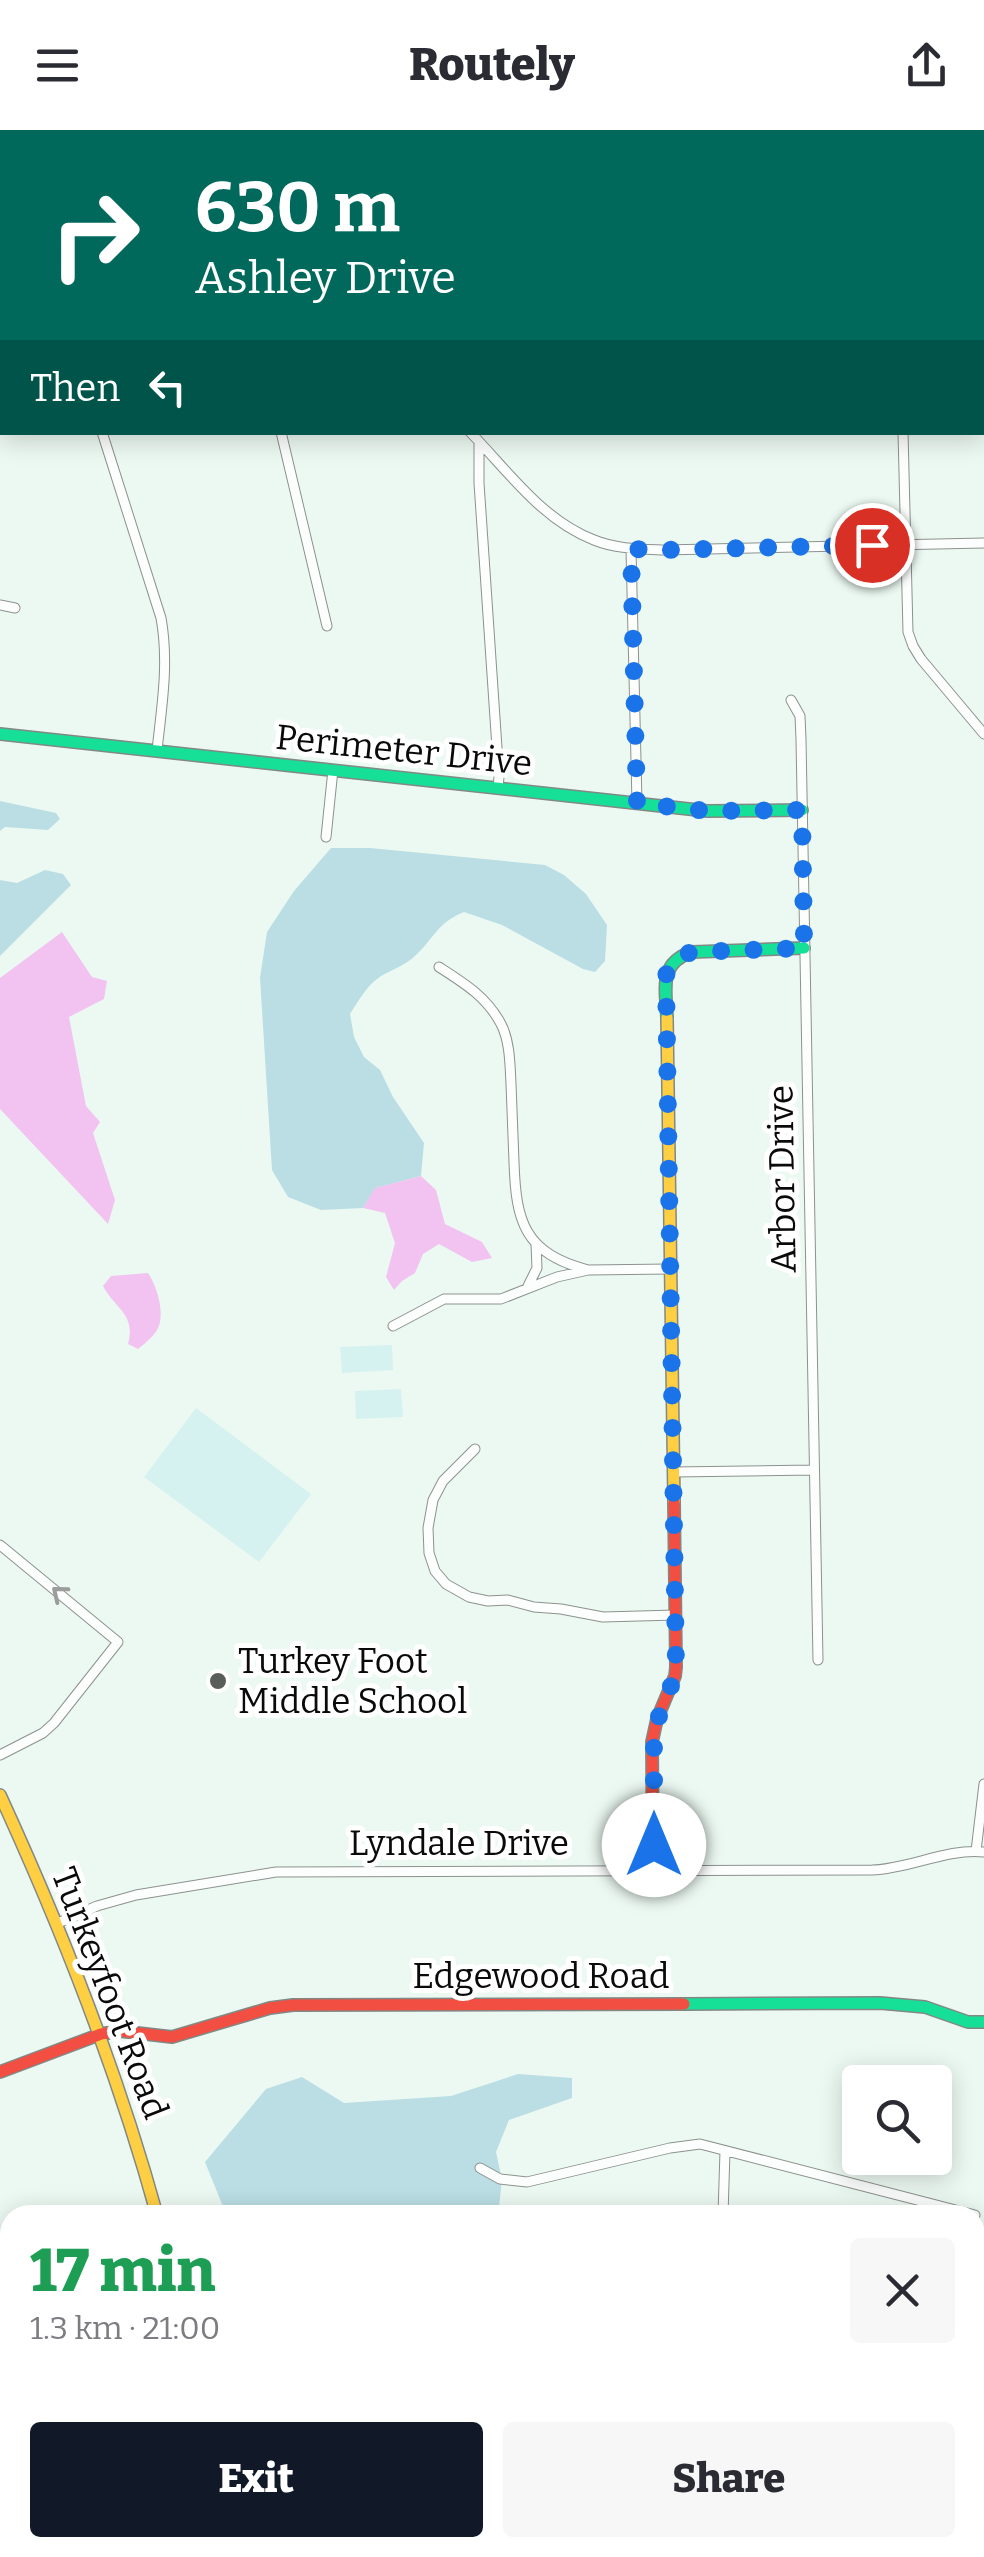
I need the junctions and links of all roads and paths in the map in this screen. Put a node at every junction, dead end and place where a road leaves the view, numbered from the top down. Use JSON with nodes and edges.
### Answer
{"nodes":[{"id":1,"x":103,"y":435,"type":"edge"},
{"id":2,"x":281,"y":435,"type":"edge"},
{"id":3,"x":473,"y":435,"type":"edge"},
{"id":4,"x":903,"y":435,"type":"edge"},
{"id":5,"x":501,"y":465,"type":"junction"},
{"id":6,"x":480,"y":474,"type":"junction"},
{"id":7,"x":984,"y":543,"type":"edge"},
{"id":8,"x":906,"y":544,"type":"junction"},
{"id":9,"x":631,"y":549,"type":"junction"},
{"id":10,"x":0,"y":605,"type":"edge"},
{"id":11,"x":15,"y":608,"type":"dead end"},
{"id":12,"x":327,"y":626,"type":"dead end"},
{"id":13,"x":790,"y":700,"type":"dead end"},
{"id":14,"x":0,"y":734,"type":"edge"},
{"id":15,"x":984,"y":734,"type":"edge"},
{"id":16,"x":157,"y":750,"type":"junction"},
{"id":17,"x":333,"y":770,"type":"junction"},
{"id":18,"x":498,"y":788,"type":"junction"},
{"id":19,"x":637,"y":803,"type":"junction"},
{"id":20,"x":802,"y":810,"type":"junction"},
{"id":21,"x":326,"y":837,"type":"dead end"},
{"id":22,"x":804,"y":948,"type":"junction"},
{"id":23,"x":440,"y":967,"type":"dead end"},
{"id":24,"x":536,"y":1244,"type":"junction"},
{"id":25,"x":670,"y":1269,"type":"junction"},
{"id":26,"x":588,"y":1270,"type":"junction"},
{"id":27,"x":527,"y":1288,"type":"junction"},
{"id":28,"x":393,"y":1326,"type":"dead end"},
{"id":29,"x":475,"y":1449,"type":"dead end"},
{"id":30,"x":814,"y":1470,"type":"junction"},
{"id":31,"x":674,"y":1472,"type":"junction"},
{"id":32,"x":0,"y":1545,"type":"edge"},
{"id":33,"x":676,"y":1616,"type":"junction"},
{"id":34,"x":818,"y":1660,"type":"dead end"},
{"id":35,"x":0,"y":1754,"type":"edge"},
{"id":36,"x":984,"y":1784,"type":"edge"},
{"id":37,"x":0,"y":1795,"type":"edge"},
{"id":38,"x":980,"y":1852,"type":"edge"},
{"id":39,"x":653,"y":1870,"type":"junction"},
{"id":40,"x":58,"y":1922,"type":"junction"},
{"id":41,"x":984,"y":2022,"type":"edge"},
{"id":42,"x":101,"y":2034,"type":"junction"},
{"id":43,"x":0,"y":2072,"type":"edge"},
{"id":44,"x":725,"y":2152,"type":"junction"},
{"id":45,"x":480,"y":2168,"type":"dead end"},
{"id":46,"x":154,"y":2205,"type":"edge"},
{"id":47,"x":723,"y":2205,"type":"edge"},
{"id":48,"x":937,"y":2205,"type":"edge"}],
"edges":[{"from":1,"to":16,"type":"street"},
{"from":2,"to":12,"type":"street"},
{"from":3,"to":5,"type":"street"},
{"from":3,"to":6,"type":"street"},
{"from":4,"to":8,"type":"street"},
{"from":5,"to":6,"type":"street"},
{"from":5,"to":9,"type":"street"},
{"from":6,"to":18,"type":"street"},
{"from":7,"to":8,"type":"street"},
{"from":8,"to":9,"type":"street"},
{"from":8,"to":15,"type":"street"},
{"from":9,"to":19,"type":"street"},
{"from":10,"to":11,"type":"street"},
{"from":13,"to":20,"type":"street","name":"Arbor Drive"},
{"from":14,"to":16,"type":"street","name":"Perimeter Drive"},
{"from":16,"to":17,"type":"street","name":"Perimeter Drive"},
{"from":17,"to":18,"type":"street","name":"Perimeter Drive"},
{"from":17,"to":21,"type":"street"},
{"from":18,"to":19,"type":"street","name":"Perimeter Drive"},
{"from":19,"to":20,"type":"street","name":"Perimeter Drive"},
{"from":20,"to":22,"type":"street","name":"Arbor Drive"},
{"from":22,"to":25,"type":"street"},
{"from":22,"to":30,"type":"street","name":"Arbor Drive"},
{"from":23,"to":24,"type":"street"},
{"from":24,"to":26,"type":"street"},
{"from":24,"to":27,"type":"street"},
{"from":25,"to":26,"type":"street"},
{"from":25,"to":31,"type":"street"},
{"from":26,"to":27,"type":"street"},
{"from":27,"to":28,"type":"street"},
{"from":29,"to":33,"type":"street"},
{"from":30,"to":31,"type":"street"},
{"from":30,"to":34,"type":"street","name":"Arbor Drive"},
{"from":31,"to":33,"type":"street"},
{"from":35,"to":32,"type":"street","one_way":true},
{"from":33,"to":39,"type":"street"},
{"from":36,"to":38,"type":"street"},
{"from":37,"to":40,"type":"street","name":"Turkeyfoot Road"},
{"from":38,"to":39,"type":"street","name":"Lyndale Drive"},
{"from":39,"to":40,"type":"street","name":"Lyndale Drive"},
{"from":40,"to":42,"type":"street","name":"Turkeyfoot Road"},
{"from":41,"to":42,"type":"street","name":"Edgewood Road"},
{"from":42,"to":43,"type":"street"},
{"from":42,"to":46,"type":"street","name":"Turkeyfoot Road"},
{"from":44,"to":45,"type":"street"},
{"from":44,"to":47,"type":"street"},
{"from":44,"to":48,"type":"street"}]}
